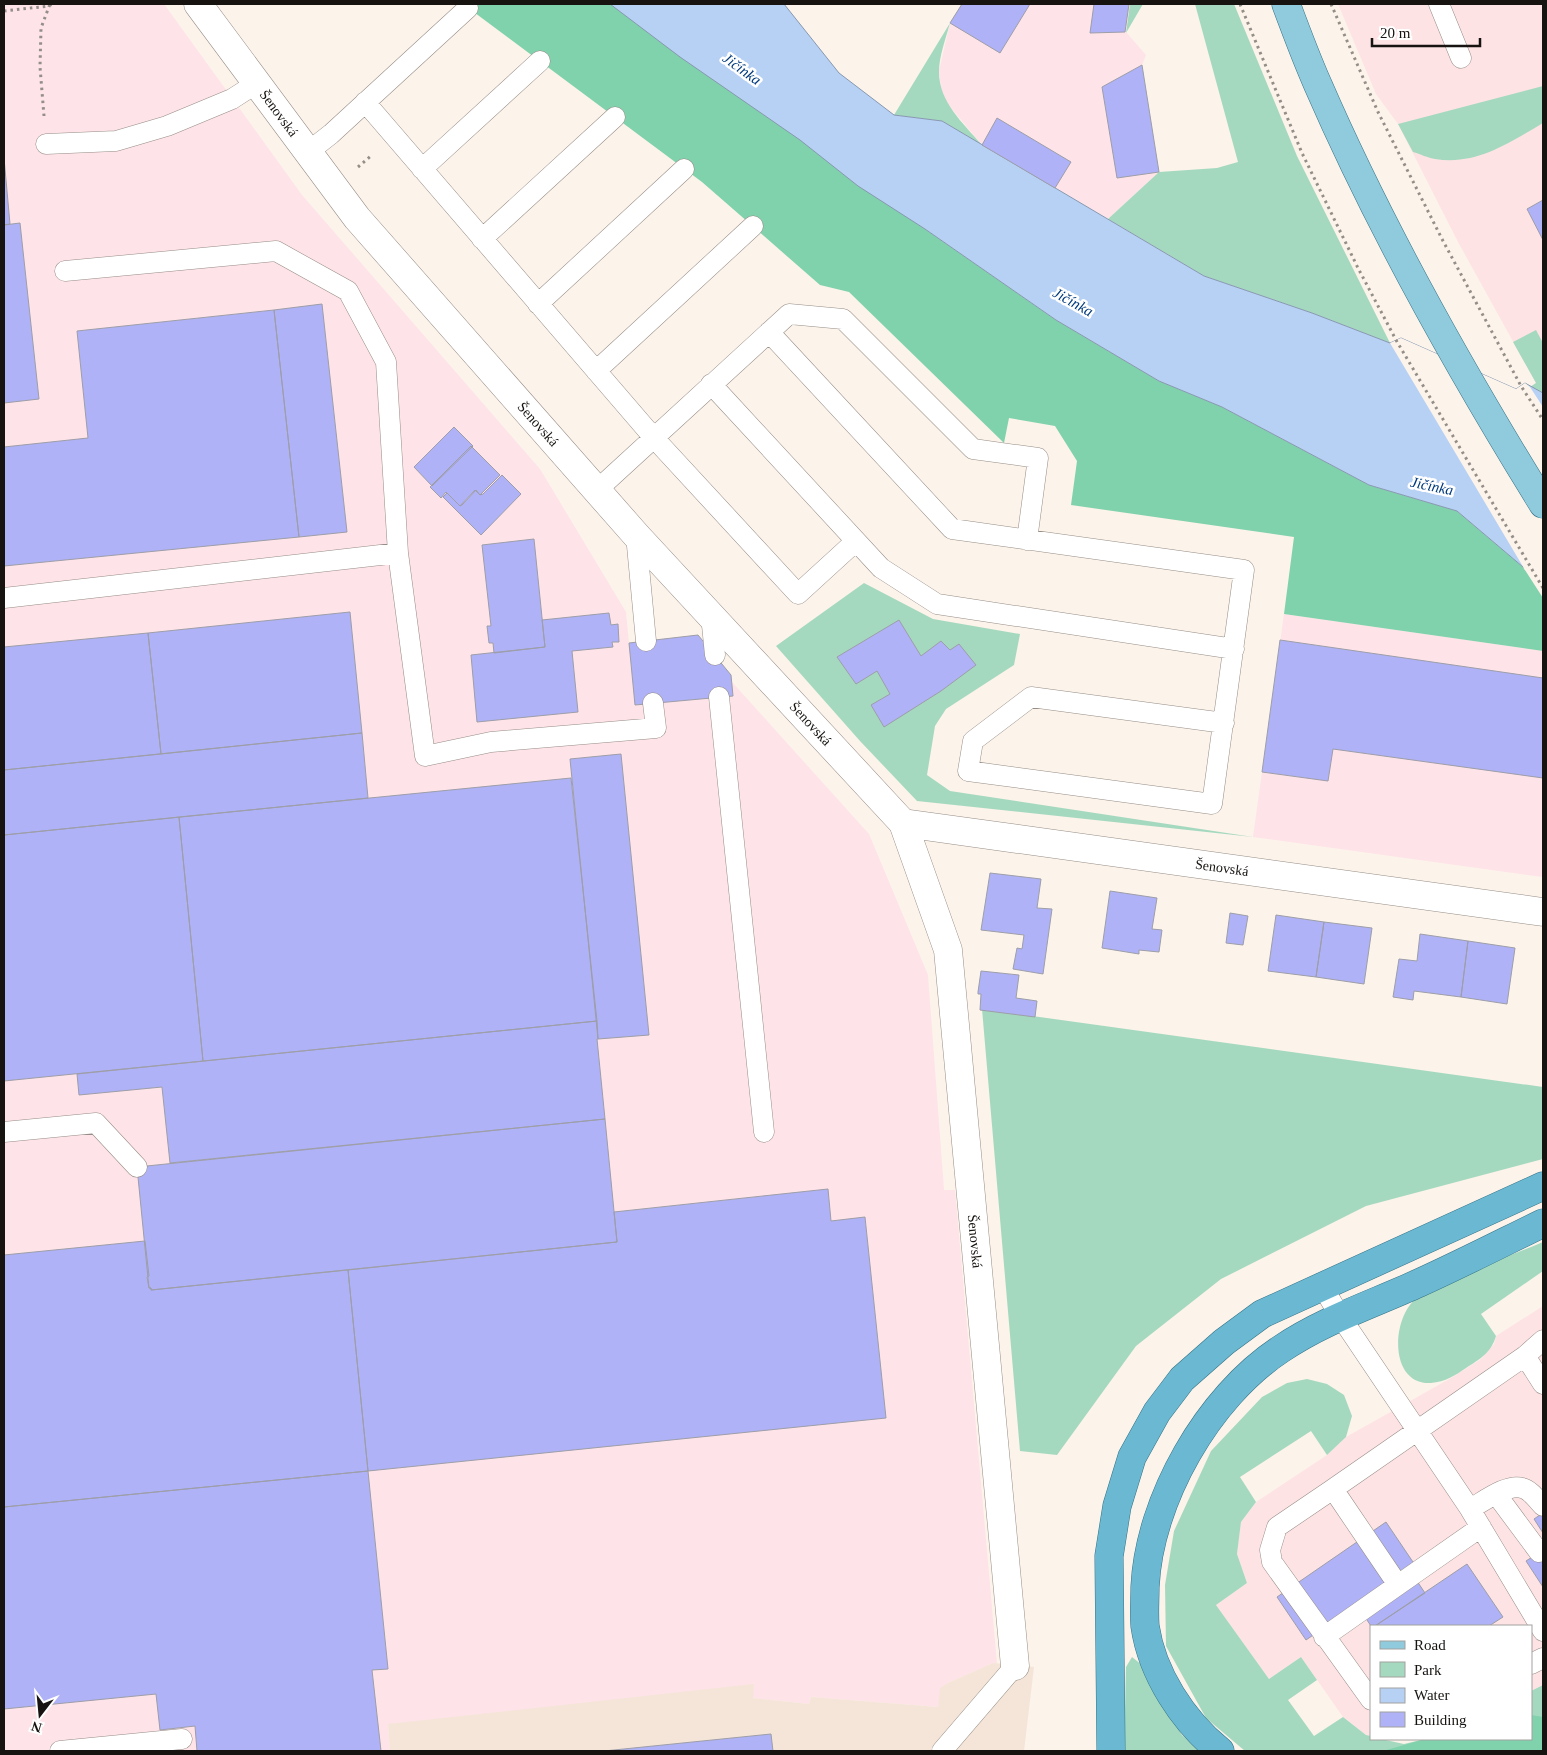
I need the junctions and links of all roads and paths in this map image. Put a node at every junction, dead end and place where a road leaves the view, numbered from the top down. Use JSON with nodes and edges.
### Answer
{"nodes":[{"id":1,"x":198,"y":4,"type":"edge"},
{"id":2,"x":1240,"y":4,"type":"edge"},
{"id":3,"x":1286,"y":4,"type":"edge"},
{"id":4,"x":1331,"y":4,"type":"edge"},
{"id":5,"x":1439,"y":4,"type":"edge"},
{"id":6,"x":50,"y":5,"type":"edge"},
{"id":7,"x":468,"y":8,"type":"dead end"},
{"id":8,"x":4,"y":11,"type":"edge"},
{"id":9,"x":1461,"y":58,"type":"dead end"},
{"id":10,"x":540,"y":61,"type":"dead end"},
{"id":11,"x":256,"y":82,"type":"junction"},
{"id":12,"x":365,"y":102,"type":"junction"},
{"id":13,"x":615,"y":117,"type":"dead end"},
{"id":14,"x":46,"y":144,"type":"joint"},
{"id":15,"x":308,"y":152,"type":"junction"},
{"id":16,"x":422,"y":169,"type":"junction"},
{"id":17,"x":684,"y":169,"type":"dead end"},
{"id":18,"x":753,"y":226,"type":"dead end"},
{"id":19,"x":482,"y":239,"type":"junction"},
{"id":20,"x":65,"y":271,"type":"dead end"},
{"id":21,"x":538,"y":304,"type":"junction"},
{"id":22,"x":769,"y":332,"type":"junction"},
{"id":23,"x":596,"y":370,"type":"junction"},
{"id":24,"x":712,"y":384,"type":"junction"},
{"id":25,"x":1543,"y":420,"type":"edge"},
{"id":26,"x":654,"y":438,"type":"junction"},
{"id":27,"x":596,"y":490,"type":"junction"},
{"id":28,"x":1543,"y":504,"type":"edge"},
{"id":29,"x":636,"y":535,"type":"junction"},
{"id":30,"x":856,"y":540,"type":"junction"},
{"id":31,"x":1027,"y":540,"type":"junction"},
{"id":32,"x":398,"y":553,"type":"junction"},
{"id":33,"x":1543,"y":588,"type":"edge"},
{"id":34,"x":4,"y":598,"type":"edge"},
{"id":35,"x":711,"y":615,"type":"junction"},
{"id":36,"x":646,"y":641,"type":"dead end"},
{"id":37,"x":1234,"y":649,"type":"junction"},
{"id":38,"x":715,"y":656,"type":"dead end"},
{"id":39,"x":719,"y":697,"type":"dead end"},
{"id":40,"x":653,"y":703,"type":"dead end"},
{"id":41,"x":1224,"y":723,"type":"junction"},
{"id":42,"x":903,"y":823,"type":"junction"},
{"id":43,"x":1543,"y":912,"type":"edge"},
{"id":44,"x":4,"y":1132,"type":"edge"},
{"id":45,"x":764,"y":1132,"type":"dead end"},
{"id":46,"x":137,"y":1167,"type":"dead end"},
{"id":47,"x":1543,"y":1186,"type":"edge"},
{"id":48,"x":1543,"y":1222,"type":"edge"},
{"id":49,"x":1322,"y":1286,"type":"junction"},
{"id":50,"x":1340,"y":1316,"type":"junction"},
{"id":51,"x":1543,"y":1340,"type":"edge"},
{"id":52,"x":1525,"y":1356,"type":"junction"},
{"id":53,"x":1543,"y":1384,"type":"edge"},
{"id":54,"x":1418,"y":1431,"type":"junction"},
{"id":55,"x":1333,"y":1489,"type":"junction"},
{"id":56,"x":1496,"y":1494,"type":"junction"},
{"id":57,"x":1543,"y":1506,"type":"edge"},
{"id":58,"x":1470,"y":1509,"type":"junction"},
{"id":59,"x":1481,"y":1527,"type":"junction"},
{"id":60,"x":1540,"y":1552,"type":"dead end"},
{"id":61,"x":1398,"y":1585,"type":"junction"},
{"id":62,"x":1543,"y":1631,"type":"edge"},
{"id":63,"x":1324,"y":1636,"type":"junction"},
{"id":64,"x":1015,"y":1666,"type":"joint"},
{"id":65,"x":1370,"y":1699,"type":"edge"},
{"id":66,"x":182,"y":1740,"type":"dead end"},
{"id":67,"x":60,"y":1751,"type":"edge"},
{"id":68,"x":942,"y":1751,"type":"edge"},
{"id":69,"x":1111,"y":1751,"type":"edge"},
{"id":70,"x":1220,"y":1751,"type":"edge"}],
"edges":[{"from":1,"to":11,"type":"street","name":"Šenovská"},
{"from":2,"to":33,"type":"path"},
{"from":3,"to":28,"type":"main road"},
{"from":4,"to":25,"type":"path"},
{"from":5,"to":9,"type":"lane"},
{"from":6,"to":8,"type":"path"},
{"from":6,"to":14,"type":"path"},
{"from":7,"to":12,"type":"lane"},
{"from":10,"to":16,"type":"lane"},
{"from":11,"to":14,"type":"lane"},
{"from":11,"to":15,"type":"street","name":"Šenovská"},
{"from":12,"to":15,"type":"lane"},
{"from":12,"to":16,"type":"lane"},
{"from":13,"to":19,"type":"lane"},
{"from":15,"to":27,"type":"street","name":"Šenovská"},
{"from":16,"to":19,"type":"lane"},
{"from":17,"to":21,"type":"lane"},
{"from":18,"to":23,"type":"lane"},
{"from":19,"to":21,"type":"lane"},
{"from":20,"to":32,"type":"lane"},
{"from":21,"to":23,"type":"lane"},
{"from":22,"to":24,"type":"lane"},
{"from":22,"to":31,"type":"lane"},
{"from":22,"to":31,"type":"lane"},
{"from":23,"to":26,"type":"lane"},
{"from":24,"to":26,"type":"lane"},
{"from":24,"to":30,"type":"lane"},
{"from":26,"to":27,"type":"lane"},
{"from":26,"to":30,"type":"lane"},
{"from":27,"to":29,"type":"street","name":"Šenovská"},
{"from":29,"to":35,"type":"street","name":"Šenovská"},
{"from":29,"to":36,"type":"lane"},
{"from":30,"to":37,"type":"lane"},
{"from":31,"to":37,"type":"lane"},
{"from":32,"to":34,"type":"lane"},
{"from":32,"to":40,"type":"lane"},
{"from":35,"to":38,"type":"lane"},
{"from":35,"to":42,"type":"street","name":"Šenovská"},
{"from":37,"to":41,"type":"lane"},
{"from":39,"to":45,"type":"lane"},
{"from":41,"to":41,"type":"lane"},
{"from":42,"to":43,"type":"street","name":"Šenovská"},
{"from":42,"to":64,"type":"street","name":"Šenovská"},
{"from":44,"to":46,"type":"lane"},
{"from":47,"to":49,"type":"highway"},
{"from":48,"to":50,"type":"highway"},
{"from":49,"to":50,"type":"lane"},
{"from":49,"to":69,"type":"highway"},
{"from":50,"to":54,"type":"lane"},
{"from":50,"to":70,"type":"highway"},
{"from":51,"to":52,"type":"lane"},
{"from":52,"to":53,"type":"lane"},
{"from":52,"to":54,"type":"lane"},
{"from":54,"to":55,"type":"lane"},
{"from":54,"to":58,"type":"lane"},
{"from":55,"to":61,"type":"lane"},
{"from":55,"to":63,"type":"lane"},
{"from":56,"to":57,"type":"lane"},
{"from":56,"to":58,"type":"lane"},
{"from":56,"to":60,"type":"lane"},
{"from":58,"to":59,"type":"lane"},
{"from":59,"to":61,"type":"lane"},
{"from":59,"to":62,"type":"lane"},
{"from":61,"to":63,"type":"lane"},
{"from":63,"to":65,"type":"lane"},
{"from":64,"to":68,"type":"lane"},
{"from":66,"to":67,"type":"lane"}]}
